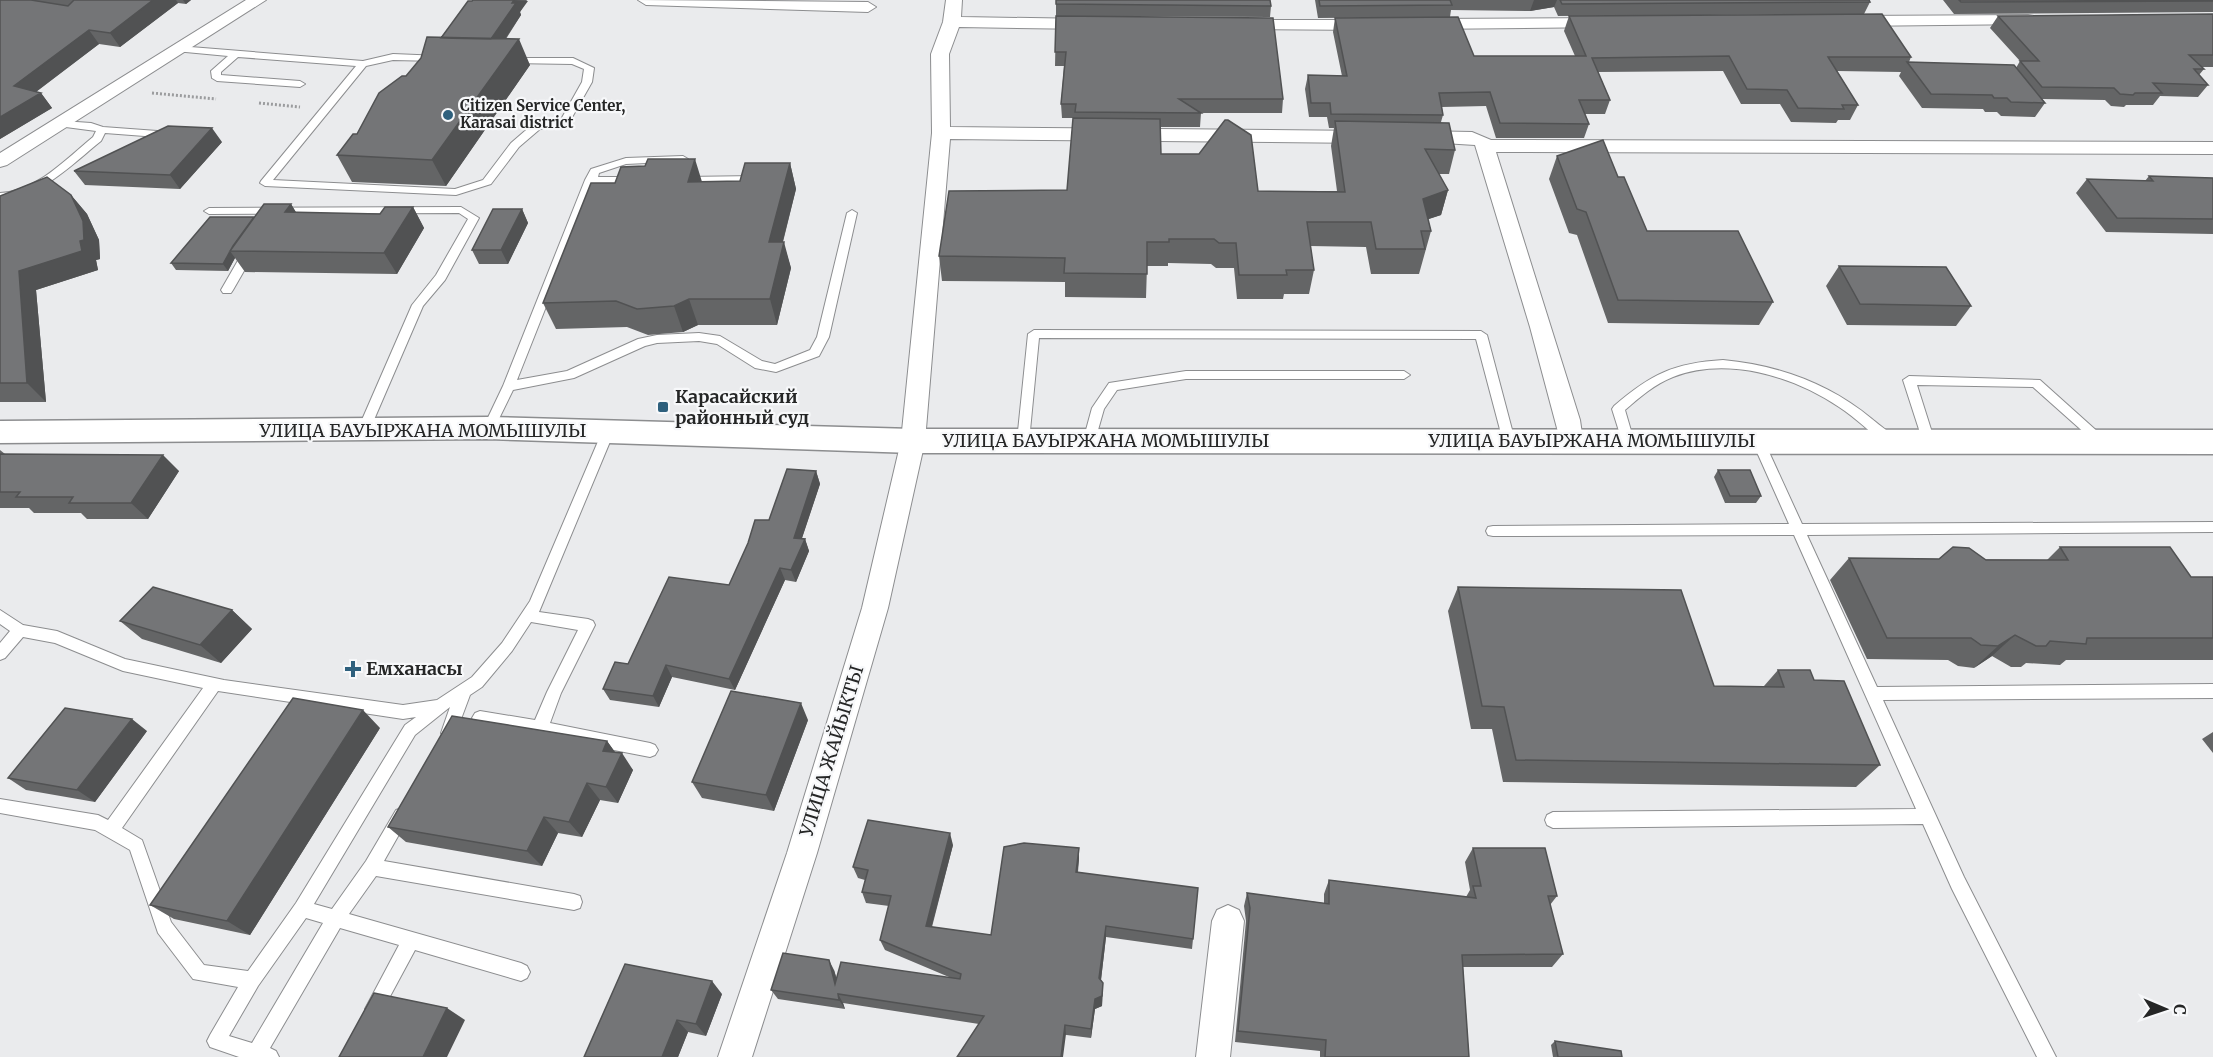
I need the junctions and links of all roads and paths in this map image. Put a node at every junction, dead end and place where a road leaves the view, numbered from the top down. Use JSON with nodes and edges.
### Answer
{"nodes":[{"id":1,"x":258,"y":0,"type":"edge"},
{"id":2,"x":646,"y":0,"type":"edge"},
{"id":3,"x":954,"y":0,"type":"edge"},
{"id":4,"x":868,"y":7,"type":"dead end"},
{"id":5,"x":2040,"y":20,"type":"edge"},
{"id":6,"x":952,"y":22,"type":"junction"},
{"id":7,"x":1839,"y":22,"type":"edge"},
{"id":8,"x":1614,"y":23,"type":"edge"},
{"id":9,"x":1111,"y":24,"type":"edge"},
{"id":10,"x":1226,"y":24,"type":"edge"},
{"id":11,"x":1390,"y":24,"type":"edge"},
{"id":12,"x":1413,"y":24,"type":"edge"},
{"id":13,"x":178,"y":49,"type":"junction"},
{"id":14,"x":236,"y":54,"type":"junction"},
{"id":15,"x":453,"y":58,"type":"edge"},
{"id":16,"x":501,"y":59,"type":"edge"},
{"id":17,"x":363,"y":64,"type":"junction"},
{"id":18,"x":300,"y":84,"type":"dead end"},
{"id":19,"x":62,"y":124,"type":"junction"},
{"id":20,"x":102,"y":130,"type":"junction"},
{"id":21,"x":941,"y":133,"type":"junction"},
{"id":22,"x":185,"y":136,"type":"edge"},
{"id":23,"x":1485,"y":146,"type":"junction"},
{"id":24,"x":2213,"y":148,"type":"edge"},
{"id":25,"x":686,"y":159,"type":"edge"},
{"id":26,"x":0,"y":161,"type":"edge"},
{"id":27,"x":762,"y":179,"type":"edge"},
{"id":28,"x":590,"y":180,"type":"junction"},
{"id":29,"x":647,"y":180,"type":"edge"},
{"id":30,"x":670,"y":180,"type":"edge"},
{"id":31,"x":0,"y":196,"type":"edge"},
{"id":32,"x":208,"y":211,"type":"dead end"},
{"id":33,"x":852,"y":213,"type":"dead end"},
{"id":34,"x":259,"y":238,"type":"edge"},
{"id":35,"x":227,"y":290,"type":"dead end"},
{"id":36,"x":1404,"y":375,"type":"dead end"},
{"id":37,"x":509,"y":386,"type":"junction"},
{"id":38,"x":489,"y":428,"type":"junction"},
{"id":39,"x":364,"y":429,"type":"junction"},
{"id":40,"x":0,"y":432,"type":"edge"},
{"id":41,"x":608,"y":432,"type":"junction"},
{"id":42,"x":913,"y":441,"type":"junction"},
{"id":43,"x":1023,"y":441,"type":"junction"},
{"id":44,"x":1089,"y":441,"type":"junction"},
{"id":45,"x":1509,"y":441,"type":"junction"},
{"id":46,"x":1571,"y":441,"type":"junction"},
{"id":47,"x":1628,"y":441,"type":"junction"},
{"id":48,"x":1758,"y":441,"type":"junction"},
{"id":49,"x":1891,"y":442,"type":"junction"},
{"id":50,"x":1929,"y":442,"type":"junction"},
{"id":51,"x":2103,"y":442,"type":"junction"},
{"id":52,"x":2213,"y":442,"type":"edge"},
{"id":53,"x":2211,"y":527,"type":"dead end"},
{"id":54,"x":1796,"y":528,"type":"junction"},
{"id":55,"x":1493,"y":531,"type":"dead end"},
{"id":56,"x":0,"y":616,"type":"edge"},
{"id":57,"x":528,"y":616,"type":"junction"},
{"id":58,"x":20,"y":630,"type":"junction"},
{"id":59,"x":0,"y":654,"type":"edge"},
{"id":60,"x":215,"y":684,"type":"junction"},
{"id":61,"x":464,"y":690,"type":"junction"},
{"id":62,"x":2213,"y":691,"type":"edge"},
{"id":63,"x":1871,"y":694,"type":"junction"},
{"id":64,"x":440,"y":706,"type":"junction"},
{"id":65,"x":480,"y":718,"type":"edge"},
{"id":66,"x":540,"y":728,"type":"junction"},
{"id":67,"x":443,"y":744,"type":"edge"},
{"id":68,"x":650,"y":750,"type":"dead end"},
{"id":69,"x":407,"y":805,"type":"edge"},
{"id":70,"x":0,"y":806,"type":"edge"},
{"id":71,"x":1926,"y":816,"type":"junction"},
{"id":72,"x":1552,"y":820,"type":"dead end"},
{"id":73,"x":110,"y":831,"type":"junction"},
{"id":74,"x":372,"y":867,"type":"junction"},
{"id":75,"x":574,"y":902,"type":"dead end"},
{"id":76,"x":302,"y":909,"type":"junction"},
{"id":77,"x":335,"y":920,"type":"junction"},
{"id":78,"x":1228,"y":921,"type":"dead end"},
{"id":79,"x":411,"y":940,"type":"junction"},
{"id":80,"x":521,"y":972,"type":"dead end"},
{"id":81,"x":252,"y":980,"type":"junction"},
{"id":82,"x":364,"y":1028,"type":"edge"},
{"id":83,"x":263,"y":1055,"type":"edge"},
{"id":84,"x":735,"y":1057,"type":"edge"},
{"id":85,"x":1213,"y":1057,"type":"edge"},
{"id":86,"x":2047,"y":1057,"type":"edge"}],
"edges":[{"from":1,"to":13,"type":"street"},
{"from":2,"to":4,"type":"street"},
{"from":3,"to":6,"type":"street","name":"УЛИЦА ЖАЙЫКТЫ"},
{"from":5,"to":7,"type":"street"},
{"from":6,"to":9,"type":"street"},
{"from":6,"to":21,"type":"street","name":"УЛИЦА ЖАЙЫКТЫ"},
{"from":8,"to":12,"type":"street"},
{"from":10,"to":11,"type":"street"},
{"from":13,"to":14,"type":"lane"},
{"from":13,"to":19,"type":"street"},
{"from":14,"to":17,"type":"lane"},
{"from":14,"to":18,"type":"lane"},
{"from":15,"to":17,"type":"lane"},
{"from":16,"to":17,"type":"lane"},
{"from":19,"to":20,"type":"lane"},
{"from":19,"to":26,"type":"street"},
{"from":20,"to":22,"type":"lane"},
{"from":20,"to":31,"type":"lane"},
{"from":21,"to":23,"type":"street"},
{"from":21,"to":42,"type":"street","name":"УЛИЦА ЖАЙЫКТЫ"},
{"from":23,"to":24,"type":"street"},
{"from":23,"to":46,"type":"street"},
{"from":25,"to":28,"type":"lane"},
{"from":27,"to":30,"type":"lane"},
{"from":28,"to":29,"type":"lane"},
{"from":28,"to":37,"type":"lane"},
{"from":32,"to":39,"type":"lane"},
{"from":33,"to":37,"type":"lane"},
{"from":34,"to":35,"type":"lane"},
{"from":36,"to":44,"type":"lane"},
{"from":37,"to":38,"type":"lane"},
{"from":38,"to":39,"type":"street","name":"УЛИЦА БАУЫРЖАНА МОМЫШУЛЫ"},
{"from":38,"to":41,"type":"street","name":"УЛИЦА БАУЫРЖАНА МОМЫШУЛЫ"},
{"from":39,"to":40,"type":"street","name":"УЛИЦА БАУЫРЖАНА МОМЫШУЛЫ"},
{"from":41,"to":42,"type":"street","name":"УЛИЦА БАУЫРЖАНА МОМЫШУЛЫ"},
{"from":41,"to":57,"type":"lane"},
{"from":42,"to":43,"type":"street","name":"УЛИЦА БАУЫРЖАНА МОМЫШУЛЫ"},
{"from":42,"to":84,"type":"street","name":"УЛИЦА ЖАЙЫКТЫ"},
{"from":43,"to":44,"type":"street","name":"УЛИЦА БАУЫРЖАНА МОМЫШУЛЫ"},
{"from":43,"to":45,"type":"lane"},
{"from":44,"to":45,"type":"street","name":"УЛИЦА БАУЫРЖАНА МОМЫШУЛЫ"},
{"from":45,"to":46,"type":"street","name":"УЛИЦА БАУЫРЖАНА МОМЫШУЛЫ"},
{"from":46,"to":47,"type":"street","name":"УЛИЦА БАУЫРЖАНА МОМЫШУЛЫ"},
{"from":47,"to":48,"type":"street","name":"УЛИЦА БАУЫРЖАНА МОМЫШУЛЫ"},
{"from":47,"to":49,"type":"lane"},
{"from":48,"to":49,"type":"street","name":"УЛИЦА БАУЫРЖАНА МОМЫШУЛЫ"},
{"from":48,"to":54,"type":"lane"},
{"from":49,"to":50,"type":"street","name":"УЛИЦА БАУЫРЖАНА МОМЫШУЛЫ"},
{"from":50,"to":51,"type":"street","name":"УЛИЦА БАУЫРЖАНА МОМЫШУЛЫ"},
{"from":50,"to":51,"type":"lane"},
{"from":51,"to":52,"type":"street","name":"УЛИЦА БАУЫРЖАНА МОМЫШУЛЫ"},
{"from":53,"to":54,"type":"lane"},
{"from":54,"to":55,"type":"lane"},
{"from":54,"to":63,"type":"lane"},
{"from":56,"to":58,"type":"lane"},
{"from":57,"to":61,"type":"lane"},
{"from":57,"to":66,"type":"lane"},
{"from":58,"to":59,"type":"lane"},
{"from":58,"to":60,"type":"lane"},
{"from":60,"to":64,"type":"lane"},
{"from":60,"to":73,"type":"lane"},
{"from":61,"to":64,"type":"lane"},
{"from":61,"to":67,"type":"lane"},
{"from":62,"to":63,"type":"lane"},
{"from":63,"to":71,"type":"lane"},
{"from":64,"to":76,"type":"lane"},
{"from":65,"to":66,"type":"lane"},
{"from":66,"to":68,"type":"lane"},
{"from":69,"to":74,"type":"lane"},
{"from":70,"to":73,"type":"lane"},
{"from":71,"to":72,"type":"lane"},
{"from":71,"to":86,"type":"lane"},
{"from":73,"to":81,"type":"lane"},
{"from":74,"to":75,"type":"lane"},
{"from":74,"to":77,"type":"lane"},
{"from":76,"to":77,"type":"lane"},
{"from":76,"to":81,"type":"lane"},
{"from":77,"to":79,"type":"lane"},
{"from":77,"to":83,"type":"lane"},
{"from":78,"to":85,"type":"street"},
{"from":79,"to":80,"type":"lane"},
{"from":79,"to":82,"type":"lane"},
{"from":81,"to":83,"type":"lane"}]}
